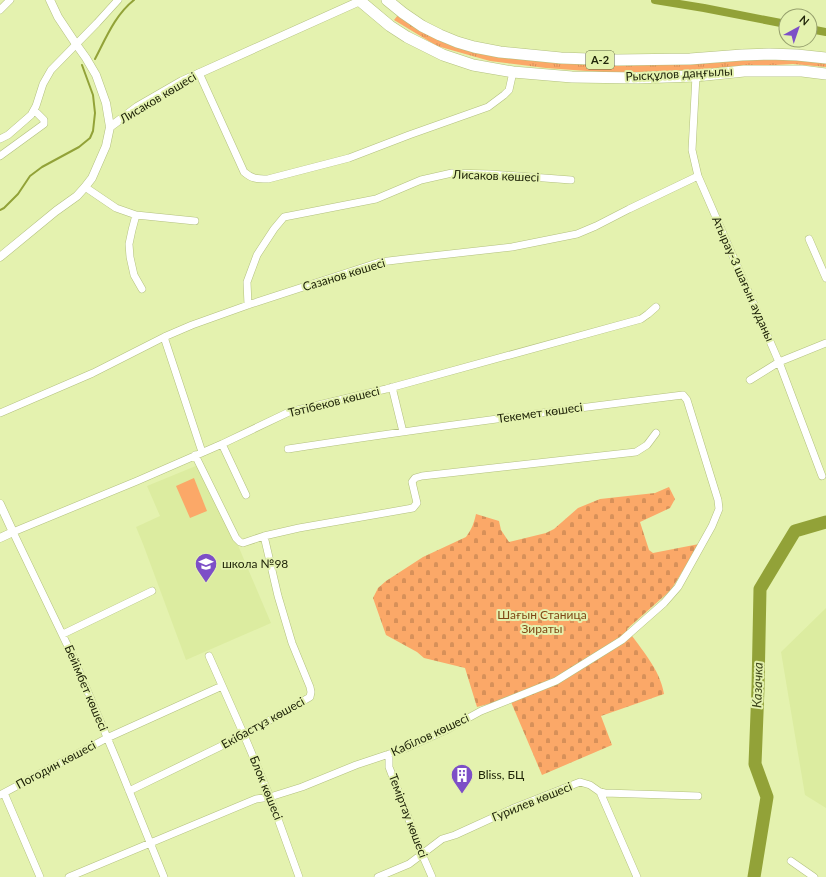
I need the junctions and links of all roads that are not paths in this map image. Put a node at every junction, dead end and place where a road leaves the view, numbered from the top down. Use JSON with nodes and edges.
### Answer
{"nodes":[{"id":1,"x":10,"y":0,"type":"edge"},
{"id":2,"x":50,"y":0,"type":"edge"},
{"id":3,"x":118,"y":0,"type":"edge"},
{"id":4,"x":387,"y":0,"type":"edge"},
{"id":5,"x":359,"y":1,"type":"edge"},
{"id":6,"x":0,"y":10,"type":"edge"},
{"id":7,"x":76,"y":44,"type":"junction"},
{"id":8,"x":826,"y":58,"type":"edge"},
{"id":9,"x":513,"y":72,"type":"junction"},
{"id":10,"x":199,"y":73,"type":"junction"},
{"id":11,"x":826,"y":74,"type":"edge"},
{"id":12,"x":696,"y":76,"type":"junction"},
{"id":13,"x":34,"y":110,"type":"junction"},
{"id":14,"x":110,"y":127,"type":"junction"},
{"id":15,"x":0,"y":139,"type":"edge"},
{"id":16,"x":0,"y":156,"type":"edge"},
{"id":17,"x":698,"y":176,"type":"junction"},
{"id":18,"x":571,"y":180,"type":"dead end"},
{"id":19,"x":85,"y":187,"type":"junction"},
{"id":20,"x":136,"y":215,"type":"junction"},
{"id":21,"x":195,"y":222,"type":"dead end"},
{"id":22,"x":809,"y":239,"type":"dead end"},
{"id":23,"x":0,"y":257,"type":"edge"},
{"id":24,"x":826,"y":278,"type":"edge"},
{"id":25,"x":142,"y":289,"type":"dead end"},
{"id":26,"x":248,"y":305,"type":"junction"},
{"id":27,"x":656,"y":306,"type":"dead end"},
{"id":28,"x":164,"y":337,"type":"junction"},
{"id":29,"x":826,"y":343,"type":"edge"},
{"id":30,"x":779,"y":362,"type":"junction"},
{"id":31,"x":750,"y":380,"type":"dead end"},
{"id":32,"x":392,"y":387,"type":"junction"},
{"id":33,"x":0,"y":413,"type":"edge"},
{"id":34,"x":402,"y":432,"type":"junction"},
{"id":35,"x":656,"y":433,"type":"dead end"},
{"id":36,"x":222,"y":444,"type":"junction"},
{"id":37,"x":288,"y":449,"type":"dead end"},
{"id":38,"x":202,"y":452,"type":"junction"},
{"id":39,"x":195,"y":455,"type":"junction"},
{"id":40,"x":822,"y":476,"type":"dead end"},
{"id":41,"x":246,"y":495,"type":"dead end"},
{"id":42,"x":718,"y":500,"type":"joint"},
{"id":43,"x":0,"y":504,"type":"edge"},
{"id":44,"x":13,"y":532,"type":"junction"},
{"id":45,"x":264,"y":536,"type":"junction"},
{"id":46,"x":0,"y":538,"type":"edge"},
{"id":47,"x":152,"y":592,"type":"dead end"},
{"id":48,"x":63,"y":634,"type":"junction"},
{"id":49,"x":208,"y":656,"type":"dead end"},
{"id":50,"x":222,"y":686,"type":"junction"},
{"id":51,"x":244,"y":735,"type":"junction"},
{"id":52,"x":108,"y":738,"type":"junction"},
{"id":53,"x":389,"y":754,"type":"junction"},
{"id":54,"x":130,"y":791,"type":"junction"},
{"id":55,"x":600,"y":792,"type":"junction"},
{"id":56,"x":2,"y":794,"type":"edge"},
{"id":57,"x":698,"y":796,"type":"dead end"},
{"id":58,"x":270,"y":797,"type":"junction"},
{"id":59,"x":150,"y":843,"type":"junction"},
{"id":60,"x":422,"y":854,"type":"junction"},
{"id":61,"x":792,"y":861,"type":"dead end"},
{"id":62,"x":40,"y":877,"type":"edge"},
{"id":63,"x":69,"y":877,"type":"edge"},
{"id":64,"x":164,"y":877,"type":"edge"},
{"id":65,"x":299,"y":877,"type":"edge"},
{"id":66,"x":378,"y":877,"type":"edge"},
{"id":67,"x":432,"y":877,"type":"edge"},
{"id":68,"x":637,"y":877,"type":"edge"},
{"id":69,"x":814,"y":877,"type":"edge"}],
"edges":[{"from":1,"to":6,"type":"street"},
{"from":2,"to":7,"type":"street","name":"Лисаков көшесі"},
{"from":3,"to":7,"type":"street"},
{"from":4,"to":8,"type":"main road","name":"Рысқұлов даңғылы","number":"A-2"},
{"from":5,"to":9,"type":"main road","name":"Рысқұлов даңғылы","number":"A-2"},
{"from":5,"to":10,"type":"street","name":"Лисаков көшесі"},
{"from":7,"to":13,"type":"street"},
{"from":7,"to":14,"type":"street","name":"Лисаков көшесі"},
{"from":9,"to":10,"type":"street"},
{"from":9,"to":12,"type":"main road","name":"Рысқұлов даңғылы","number":"A-2"},
{"from":10,"to":14,"type":"street","name":"Лисаков көшесі"},
{"from":11,"to":12,"type":"main road","name":"Рысқұлов даңғылы","number":"A-2"},
{"from":12,"to":17,"type":"street","name":"Атырау-3 шағын ауданы"},
{"from":13,"to":15,"type":"street"},
{"from":13,"to":16,"type":"street"},
{"from":14,"to":19,"type":"street","name":"Лисаков көшесі"},
{"from":17,"to":26,"type":"street","name":"Сазанов көшесі"},
{"from":17,"to":30,"type":"street","name":"Атырау-3 шағын ауданы"},
{"from":18,"to":26,"type":"street","name":"Лисаков көшесі"},
{"from":19,"to":20,"type":"street"},
{"from":19,"to":23,"type":"street","name":"Лисаков көшесі"},
{"from":20,"to":21,"type":"street"},
{"from":20,"to":25,"type":"street"},
{"from":22,"to":24,"type":"street"},
{"from":26,"to":28,"type":"street","name":"Сазанов көшесі"},
{"from":27,"to":32,"type":"street","name":"Тәтібеков көшесі"},
{"from":28,"to":33,"type":"street","name":"Сазанов көшесі"},
{"from":28,"to":38,"type":"street"},
{"from":29,"to":30,"type":"street"},
{"from":30,"to":31,"type":"street"},
{"from":30,"to":40,"type":"street","name":"Атырау-3 шағын ауданы"},
{"from":32,"to":34,"type":"street"},
{"from":32,"to":36,"type":"street","name":"Тәтібеков көшесі"},
{"from":34,"to":37,"type":"street","name":"Текемет көшесі"},
{"from":34,"to":42,"type":"street","name":"Текемет көшесі"},
{"from":35,"to":45,"type":"street"},
{"from":36,"to":38,"type":"street","name":"Тәтібеков көшесі"},
{"from":36,"to":41,"type":"street"},
{"from":38,"to":39,"type":"street","name":"Тәтібеков көшесі"},
{"from":39,"to":44,"type":"street","name":"Тәтібеков көшесі"},
{"from":39,"to":45,"type":"street"},
{"from":42,"to":53,"type":"street","name":"Кабілов көшесі"},
{"from":43,"to":44,"type":"street","name":"Бейімбет көшесі"},
{"from":44,"to":46,"type":"street","name":"Тәтібеков көшесі"},
{"from":44,"to":48,"type":"street","name":"Бейімбет көшесі"},
{"from":45,"to":51,"type":"street","name":"Екібастұз көшесі"},
{"from":47,"to":48,"type":"street"},
{"from":48,"to":52,"type":"street","name":"Бейімбет көшесі"},
{"from":49,"to":50,"type":"street","name":"Блок көшесі"},
{"from":50,"to":51,"type":"street","name":"Блок көшесі"},
{"from":50,"to":52,"type":"street","name":"Погодин көшесі"},
{"from":51,"to":54,"type":"street","name":"Екібастұз көшесі"},
{"from":51,"to":58,"type":"street","name":"Блок көшесі"},
{"from":52,"to":54,"type":"street","name":"Бейімбет көшесі"},
{"from":52,"to":56,"type":"street","name":"Погодин көшесі"},
{"from":53,"to":58,"type":"street","name":"Кабілов көшесі"},
{"from":53,"to":60,"type":"street","name":"Теміртау көшесі"},
{"from":54,"to":59,"type":"street","name":"Бейімбет көшесі"},
{"from":55,"to":57,"type":"street","name":"Гурилев көшесі"},
{"from":55,"to":60,"type":"street","name":"Гурилев көшесі"},
{"from":55,"to":68,"type":"street"},
{"from":56,"to":62,"type":"street"},
{"from":58,"to":59,"type":"street","name":"Кабілов көшесі"},
{"from":58,"to":65,"type":"street","name":"Блок көшесі"},
{"from":59,"to":63,"type":"street","name":"Кабілов көшесі"},
{"from":59,"to":64,"type":"street","name":"Бейімбет көшесі"},
{"from":60,"to":66,"type":"street","name":"Гурилев көшесі"},
{"from":60,"to":67,"type":"street","name":"Теміртау көшесі"},
{"from":61,"to":69,"type":"street"}]}
